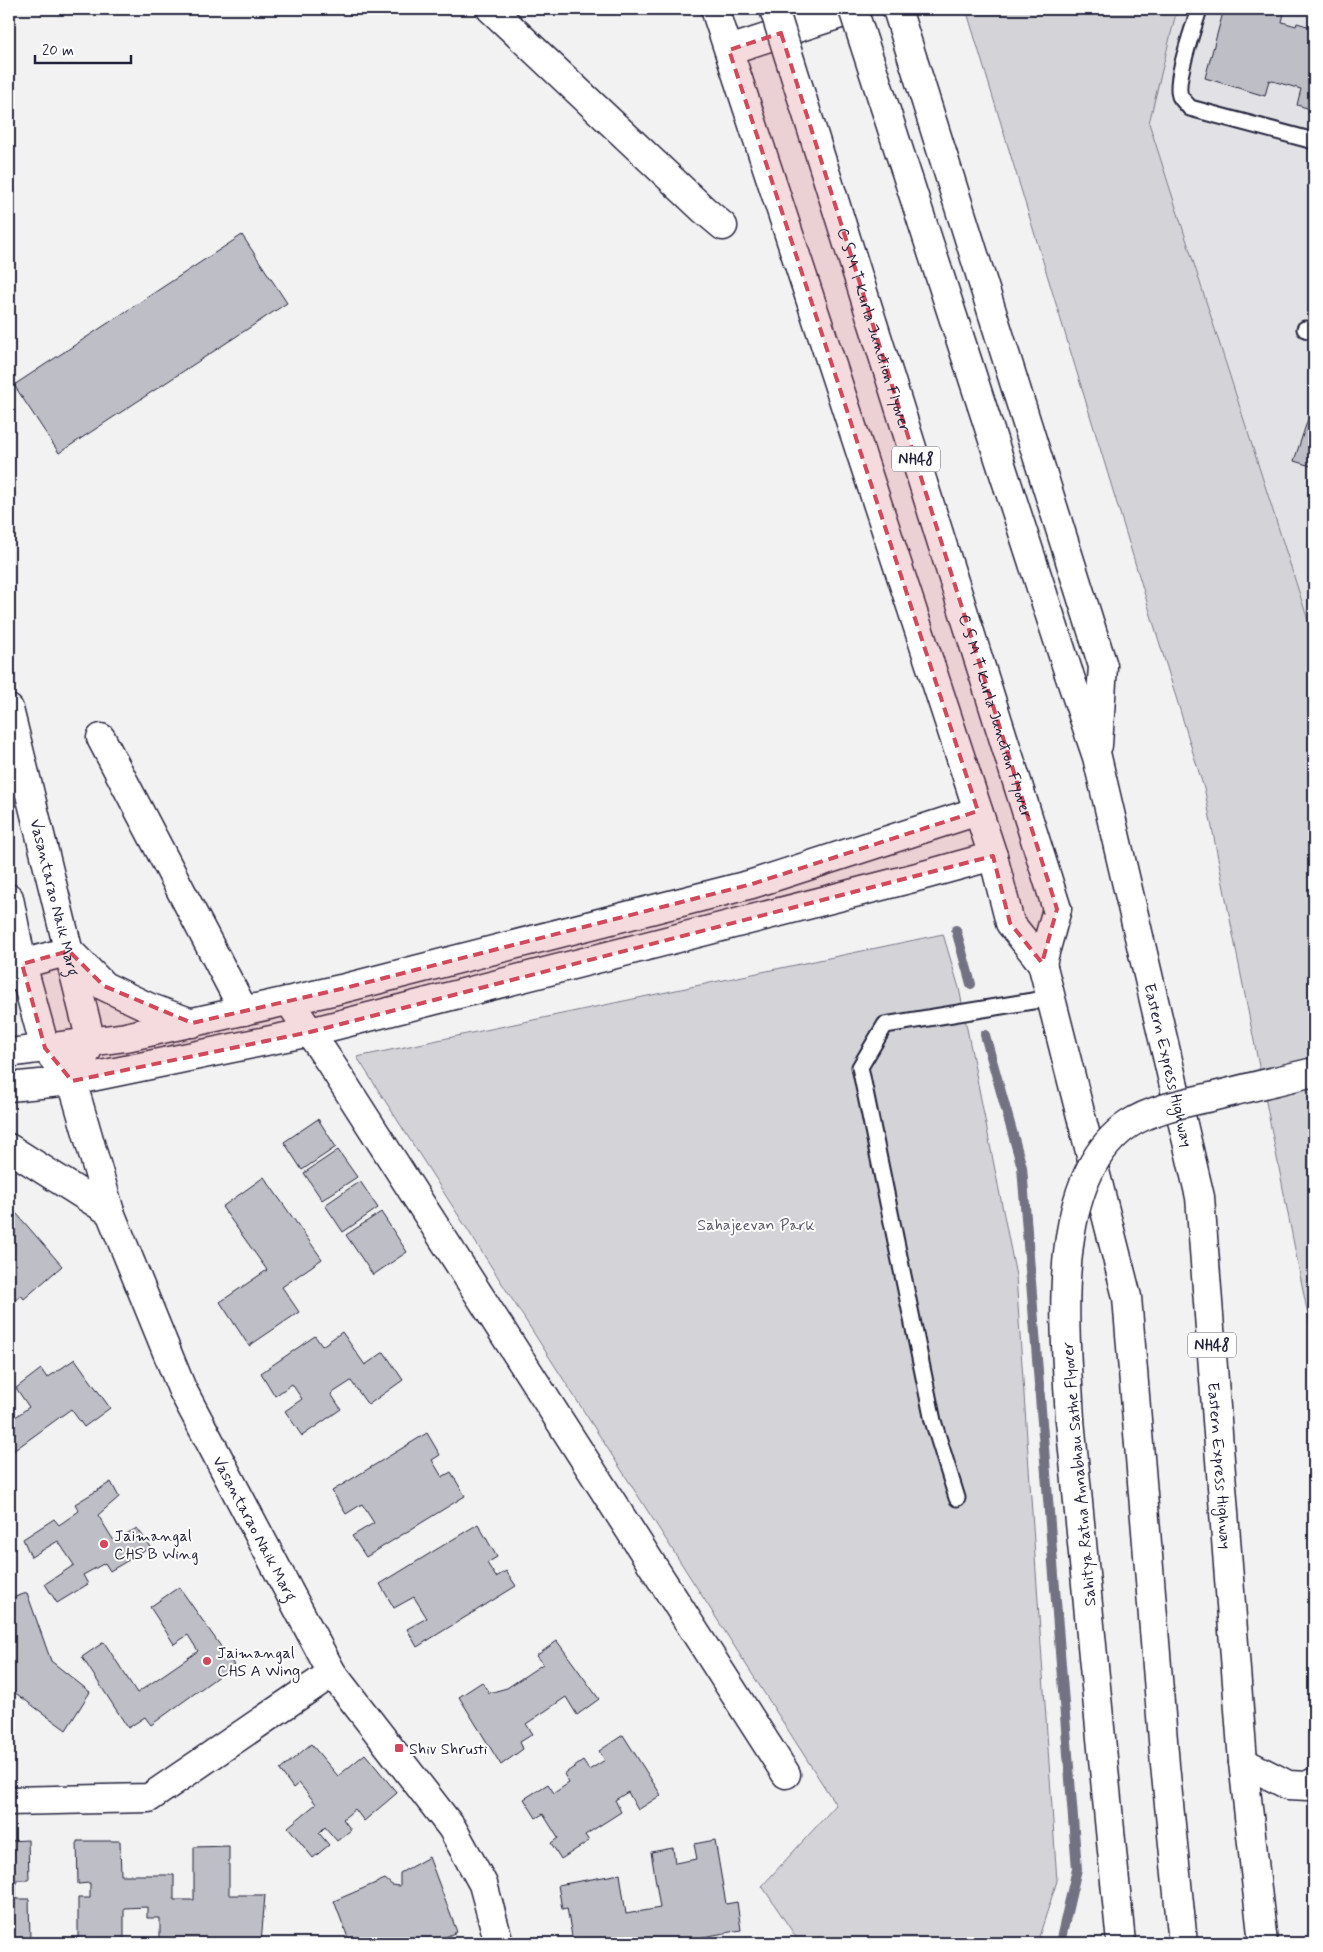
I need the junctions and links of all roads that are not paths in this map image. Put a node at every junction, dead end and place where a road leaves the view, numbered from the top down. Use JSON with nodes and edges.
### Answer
{"nodes":[{"id":1,"x":491,"y":9,"type":"edge"},
{"id":2,"x":715,"y":9,"type":"edge"},
{"id":3,"x":774,"y":9,"type":"edge"},
{"id":4,"x":855,"y":9,"type":"edge"},
{"id":5,"x":897,"y":9,"type":"edge"},
{"id":6,"x":1199,"y":9,"type":"edge"},
{"id":7,"x":729,"y":50,"type":"junction"},
{"id":8,"x":1314,"y":141,"type":"edge"},
{"id":9,"x":723,"y":226,"type":"dead end"},
{"id":10,"x":9,"y":710,"type":"edge"},
{"id":11,"x":101,"y":738,"type":"dead end"},
{"id":12,"x":1097,"y":757,"type":"junction"},
{"id":13,"x":978,"y":811,"type":"junction"},
{"id":14,"x":993,"y":856,"type":"junction"},
{"id":15,"x":9,"y":898,"type":"edge"},
{"id":16,"x":69,"y":951,"type":"junction"},
{"id":17,"x":1042,"y":963,"type":"junction"},
{"id":18,"x":15,"y":970,"type":"edge"},
{"id":19,"x":1051,"y":998,"type":"junction"},
{"id":20,"x":289,"y":1001,"type":"junction"},
{"id":21,"x":244,"y":1011,"type":"junction"},
{"id":22,"x":192,"y":1023,"type":"junction"},
{"id":23,"x":310,"y":1032,"type":"junction"},
{"id":24,"x":91,"y":1042,"type":"junction"},
{"id":25,"x":44,"y":1048,"type":"junction"},
{"id":26,"x":9,"y":1053,"type":"edge"},
{"id":27,"x":1314,"y":1072,"type":"edge"},
{"id":28,"x":72,"y":1081,"type":"junction"},
{"id":29,"x":9,"y":1087,"type":"edge"},
{"id":30,"x":9,"y":1148,"type":"edge"},
{"id":31,"x":110,"y":1212,"type":"junction"},
{"id":32,"x":957,"y":1498,"type":"dead end"},
{"id":33,"x":332,"y":1674,"type":"junction"},
{"id":34,"x":1243,"y":1762,"type":"junction"},
{"id":35,"x":786,"y":1774,"type":"dead end"},
{"id":36,"x":1314,"y":1782,"type":"edge"},
{"id":37,"x":9,"y":1801,"type":"edge"},
{"id":38,"x":499,"y":1943,"type":"edge"},
{"id":39,"x":1121,"y":1943,"type":"edge"},
{"id":40,"x":1183,"y":1943,"type":"edge"},
{"id":41,"x":1264,"y":1943,"type":"edge"}],
"edges":[{"from":1,"to":9,"type":"main road"},
{"from":2,"to":7,"type":"main road"},
{"from":3,"to":17,"type":"main road","name":"C S M T Kurla Junction Flyover","number":"NH48","bridge":true},
{"from":4,"to":7,"type":"main road"},
{"from":4,"to":12,"type":"main road","number":"NH48","bridge":true},
{"from":5,"to":12,"type":"main road"},
{"from":6,"to":8,"type":"lane"},
{"from":7,"to":13,"type":"main road"},
{"from":10,"to":16,"type":"main road","name":"Vasantarao Naik Marg"},
{"from":11,"to":21,"type":"main road"},
{"from":12,"to":34,"type":"main road","name":"Eastern Express Highway","number":"NH48"},
{"from":13,"to":14,"type":"main road"},
{"from":13,"to":20,"type":"main road"},
{"from":14,"to":17,"type":"main road"},
{"from":14,"to":23,"type":"main road"},
{"from":15,"to":18,"type":"main road","name":"Vasantarao Naik Marg"},
{"from":16,"to":18,"type":"main road"},
{"from":16,"to":22,"type":"main road"},
{"from":16,"to":24,"type":"main road","name":"Vasantarao Naik Marg"},
{"from":17,"to":19,"type":"main road","number":"NH48"},
{"from":18,"to":25,"type":"main road","name":"Vasantarao Naik Marg"},
{"from":19,"to":32,"type":"lane"},
{"from":19,"to":40,"type":"main road","number":"NH48"},
{"from":20,"to":21,"type":"main road"},
{"from":20,"to":23,"type":"main road"},
{"from":21,"to":22,"type":"main road"},
{"from":22,"to":24,"type":"main road"},
{"from":23,"to":28,"type":"main road"},
{"from":23,"to":35,"type":"main road"},
{"from":24,"to":25,"type":"main road"},
{"from":24,"to":28,"type":"main road"},
{"from":25,"to":26,"type":"main road"},
{"from":25,"to":28,"type":"main road","name":"Vasantarao Naik Marg"},
{"from":27,"to":39,"type":"main road","name":"Sahitya Ratna Annabhau Sathe Flyover","bridge":true},
{"from":28,"to":29,"type":"main road"},
{"from":28,"to":31,"type":"main road","name":"Vasantarao Naik Marg"},
{"from":30,"to":31,"type":"main road"},
{"from":31,"to":33,"type":"main road","name":"Vasantarao Naik Marg"},
{"from":33,"to":37,"type":"main road"},
{"from":33,"to":38,"type":"main road","name":"Vasantarao Naik Marg"},
{"from":34,"to":36,"type":"main road"},
{"from":34,"to":41,"type":"main road","name":"Eastern Express Highway","number":"NH48"}]}
